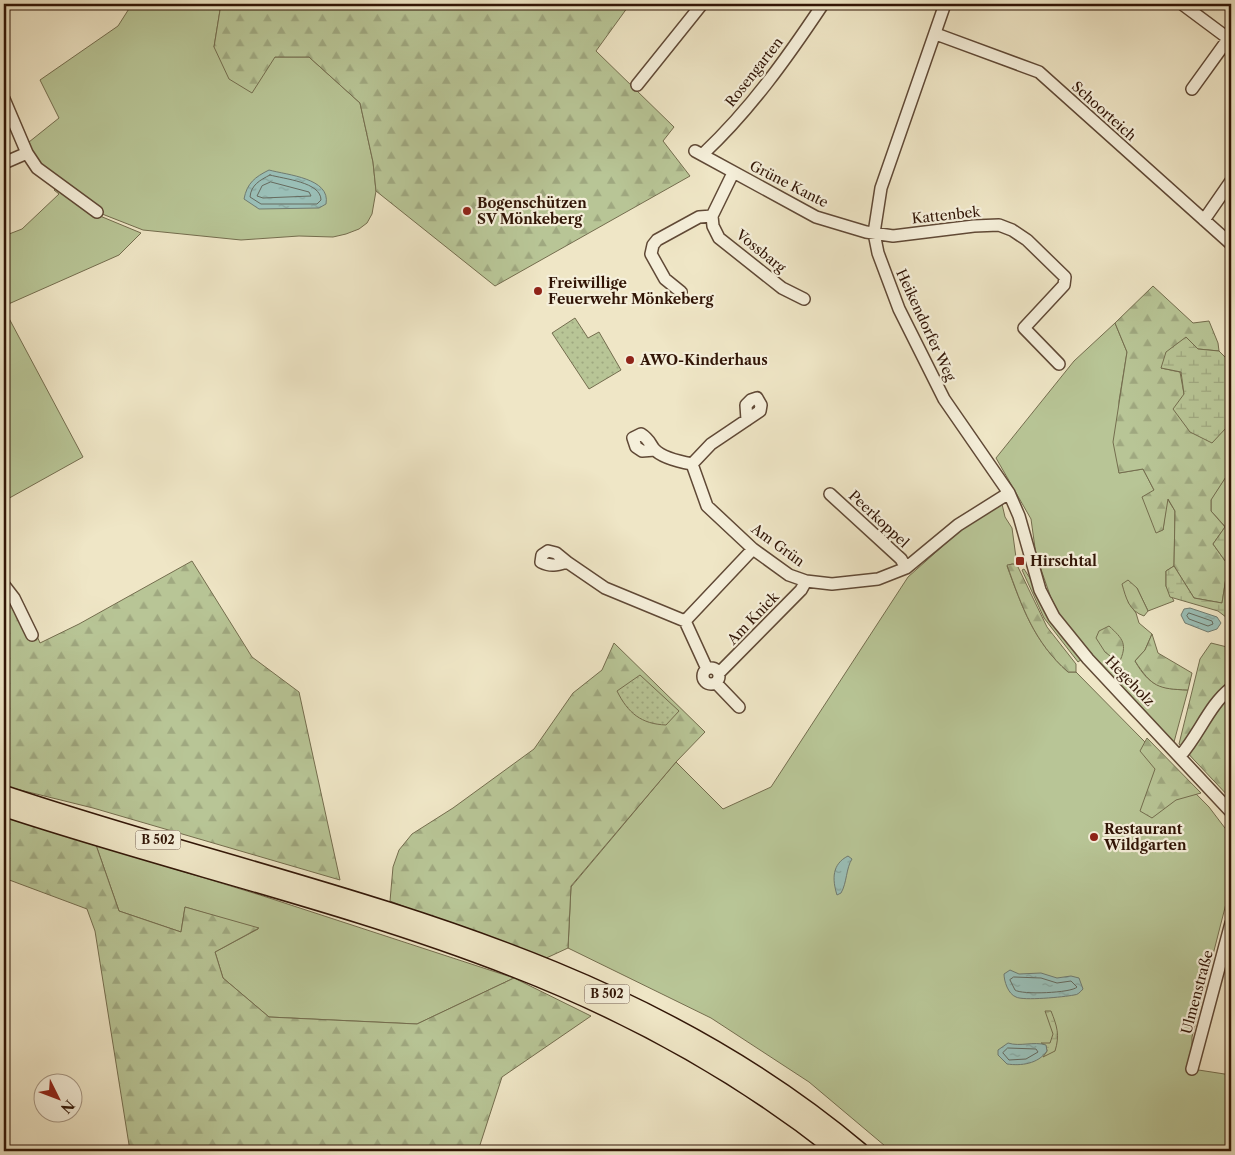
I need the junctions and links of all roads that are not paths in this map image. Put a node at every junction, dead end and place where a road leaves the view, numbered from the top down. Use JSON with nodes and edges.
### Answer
{"nodes":[{"id":1,"x":702,"y":4,"type":"edge"},
{"id":2,"x":823,"y":4,"type":"edge"},
{"id":3,"x":1182,"y":4,"type":"edge"},
{"id":4,"x":941,"y":5,"type":"edge"},
{"id":5,"x":936,"y":34,"type":"junction"},
{"id":6,"x":1230,"y":37,"type":"edge"},
{"id":7,"x":637,"y":85,"type":"dead end"},
{"id":8,"x":1192,"y":90,"type":"dead end"},
{"id":9,"x":4,"y":99,"type":"edge"},
{"id":10,"x":27,"y":153,"type":"junction"},
{"id":11,"x":699,"y":153,"type":"joint"},
{"id":12,"x":4,"y":163,"type":"edge"},
{"id":13,"x":733,"y":172,"type":"junction"},
{"id":14,"x":1231,"y":181,"type":"edge"},
{"id":15,"x":97,"y":212,"type":"dead end"},
{"id":16,"x":712,"y":216,"type":"junction"},
{"id":17,"x":1204,"y":220,"type":"junction"},
{"id":18,"x":874,"y":233,"type":"junction"},
{"id":19,"x":1231,"y":244,"type":"edge"},
{"id":20,"x":681,"y":292,"type":"dead end"},
{"id":21,"x":804,"y":299,"type":"dead end"},
{"id":22,"x":1059,"y":364,"type":"dead end"},
{"id":23,"x":747,"y":420,"type":"dead end"},
{"id":24,"x":655,"y":450,"type":"dead end"},
{"id":25,"x":692,"y":464,"type":"junction"},
{"id":26,"x":1009,"y":492,"type":"junction"},
{"id":27,"x":830,"y":494,"type":"dead end"},
{"id":28,"x":754,"y":549,"type":"junction"},
{"id":29,"x":1030,"y":558,"type":"joint"},
{"id":30,"x":567,"y":562,"type":"dead end"},
{"id":31,"x":906,"y":568,"type":"junction"},
{"id":32,"x":806,"y":581,"type":"junction"},
{"id":33,"x":4,"y":585,"type":"edge"},
{"id":34,"x":685,"y":621,"type":"junction"},
{"id":35,"x":32,"y":635,"type":"dead end"},
{"id":36,"x":718,"y":678,"type":"junction"},
{"id":37,"x":1231,"y":688,"type":"edge"},
{"id":38,"x":739,"y":707,"type":"dead end"},
{"id":39,"x":1180,"y":756,"type":"junction"},
{"id":40,"x":4,"y":794,"type":"edge"},
{"id":41,"x":4,"y":808,"type":"edge"},
{"id":42,"x":1231,"y":812,"type":"edge"},
{"id":43,"x":318,"y":895,"type":"junction"},
{"id":44,"x":1231,"y":923,"type":"edge"},
{"id":45,"x":1192,"y":1069,"type":"dead end"},
{"id":46,"x":838,"y":1151,"type":"edge"},
{"id":47,"x":860,"y":1151,"type":"edge"}],
"edges":[{"from":1,"to":7,"type":"street"},
{"from":2,"to":11,"type":"street","name":"Rosengarten"},
{"from":3,"to":6,"type":"street"},
{"from":4,"to":5,"type":"street","name":"Heikendorfer Weg"},
{"from":5,"to":17,"type":"street","name":"Schoorteich"},
{"from":5,"to":18,"type":"street","name":"Heikendorfer Weg"},
{"from":6,"to":8,"type":"street"},
{"from":9,"to":10,"type":"street"},
{"from":10,"to":12,"type":"street"},
{"from":10,"to":15,"type":"street"},
{"from":11,"to":13,"type":"street","name":"Grüne Kante"},
{"from":13,"to":16,"type":"street"},
{"from":13,"to":18,"type":"street","name":"Grüne Kante"},
{"from":14,"to":17,"type":"street"},
{"from":16,"to":20,"type":"street"},
{"from":16,"to":21,"type":"street","name":"Vossbarg"},
{"from":17,"to":19,"type":"street","name":"Schoorteich"},
{"from":18,"to":22,"type":"street","name":"Kattenbek"},
{"from":18,"to":26,"type":"street","name":"Heikendorfer Weg"},
{"from":23,"to":25,"type":"street"},
{"from":24,"to":25,"type":"street"},
{"from":25,"to":28,"type":"street","name":"Am Grün"},
{"from":26,"to":29,"type":"street","name":"Heikendorfer Weg"},
{"from":26,"to":31,"type":"street","name":"Am Grün"},
{"from":27,"to":31,"type":"street","name":"Peerkoppel"},
{"from":28,"to":32,"type":"street","name":"Am Grün"},
{"from":28,"to":34,"type":"street"},
{"from":29,"to":39,"type":"street","name":"Hegeholz"},
{"from":30,"to":34,"type":"street"},
{"from":31,"to":32,"type":"street","name":"Am Grün"},
{"from":32,"to":36,"type":"street","name":"Am Knick"},
{"from":33,"to":35,"type":"street"},
{"from":34,"to":36,"type":"street"},
{"from":36,"to":38,"type":"street"},
{"from":37,"to":39,"type":"street"},
{"from":39,"to":42,"type":"street","name":"Hegeholz"},
{"from":40,"to":43,"type":"highway","number":"B 502"},
{"from":41,"to":43,"type":"highway","number":"B 502"},
{"from":43,"to":46,"type":"highway","number":"B 502"},
{"from":43,"to":47,"type":"highway","number":"B 502"},
{"from":44,"to":45,"type":"street","name":"Ulmenstraße"}]}
